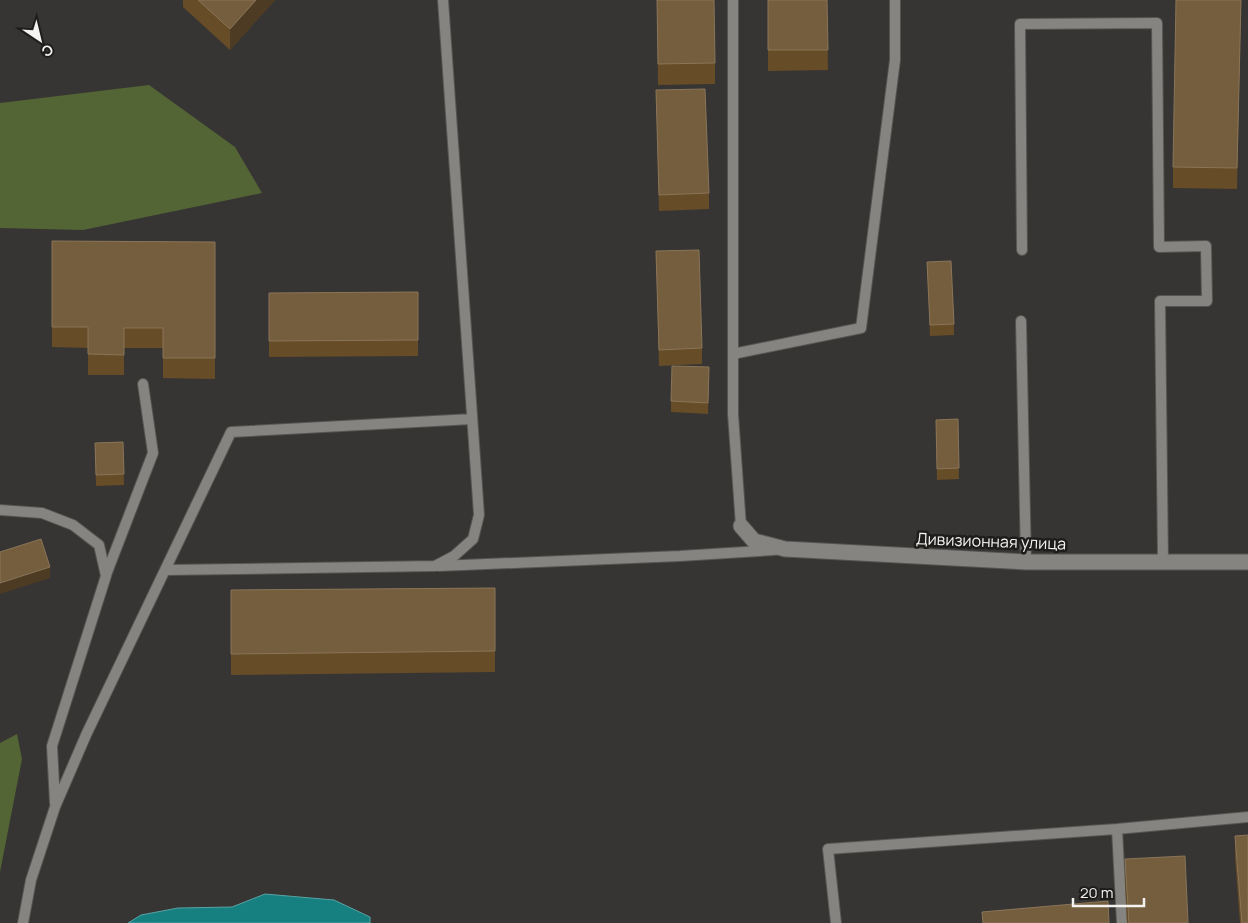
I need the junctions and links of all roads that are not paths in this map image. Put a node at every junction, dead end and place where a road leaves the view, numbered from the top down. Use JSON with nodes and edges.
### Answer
{"nodes":[{"id":1,"x":443,"y":0,"type":"edge"},
{"id":2,"x":733,"y":0,"type":"edge"},
{"id":3,"x":895,"y":0,"type":"edge"},
{"id":4,"x":1022,"y":250,"type":"dead end"},
{"id":5,"x":1021,"y":321,"type":"dead end"},
{"id":6,"x":733,"y":354,"type":"junction"},
{"id":7,"x":143,"y":384,"type":"dead end"},
{"id":8,"x":472,"y":419,"type":"junction"},
{"id":9,"x":0,"y":510,"type":"edge"},
{"id":10,"x":741,"y":526,"type":"joint"},
{"id":11,"x":785,"y":549,"type":"junction"},
{"id":12,"x":1026,"y":562,"type":"junction"},
{"id":13,"x":1162,"y":562,"type":"junction"},
{"id":14,"x":1248,"y":562,"type":"edge"},
{"id":15,"x":435,"y":566,"type":"junction"},
{"id":16,"x":164,"y":570,"type":"junction"},
{"id":17,"x":106,"y":576,"type":"junction"},
{"id":18,"x":55,"y":807,"type":"junction"},
{"id":19,"x":1248,"y":817,"type":"edge"},
{"id":20,"x":1118,"y":829,"type":"junction"},
{"id":21,"x":23,"y":923,"type":"edge"},
{"id":22,"x":836,"y":923,"type":"edge"},
{"id":23,"x":1122,"y":923,"type":"edge"}],
"edges":[{"from":1,"to":8,"type":"lane"},
{"from":2,"to":6,"type":"lane"},
{"from":3,"to":6,"type":"lane"},
{"from":4,"to":13,"type":"lane"},
{"from":5,"to":12,"type":"lane"},
{"from":6,"to":10,"type":"lane"},
{"from":7,"to":17,"type":"lane"},
{"from":8,"to":15,"type":"lane"},
{"from":8,"to":16,"type":"lane"},
{"from":9,"to":17,"type":"lane"},
{"from":10,"to":11,"type":"street","name":"Дивизионная улица"},
{"from":11,"to":12,"type":"street","name":"Дивизионная улица"},
{"from":11,"to":15,"type":"lane"},
{"from":12,"to":13,"type":"street","name":"Дивизионная улица"},
{"from":13,"to":14,"type":"street","name":"Дивизионная улица"},
{"from":15,"to":16,"type":"lane"},
{"from":16,"to":18,"type":"lane"},
{"from":17,"to":18,"type":"lane"},
{"from":18,"to":21,"type":"lane"},
{"from":19,"to":20,"type":"lane"},
{"from":20,"to":22,"type":"lane"},
{"from":20,"to":23,"type":"lane"}]}
